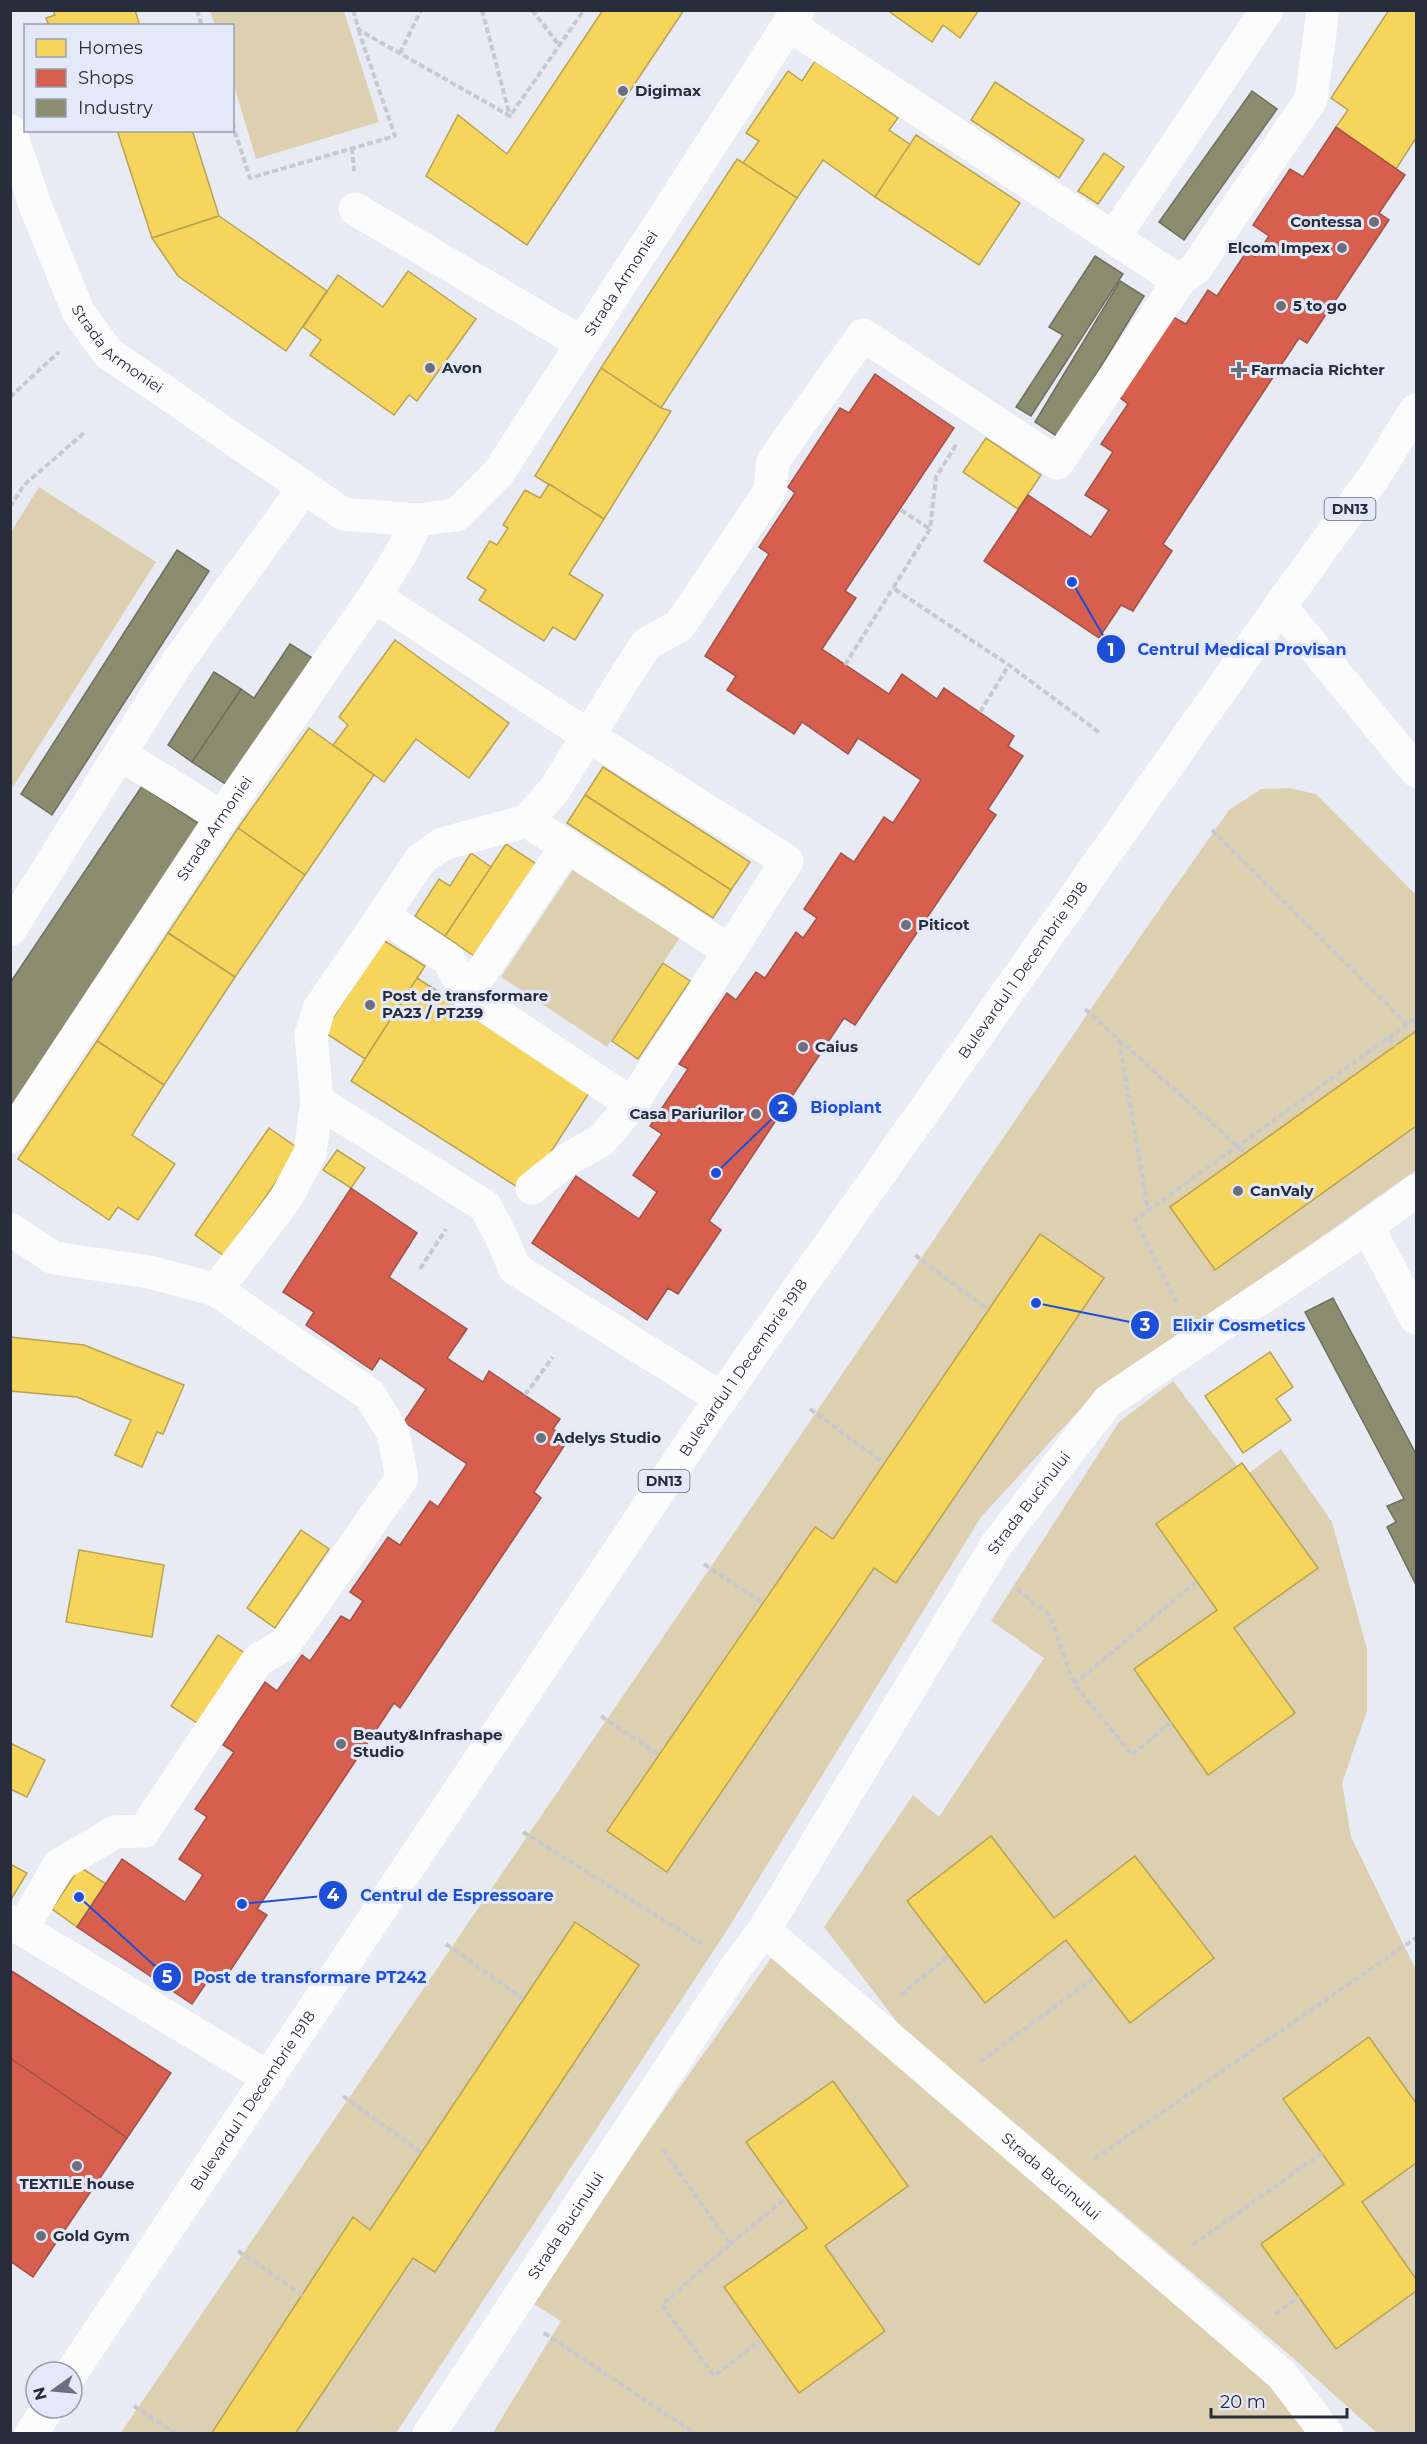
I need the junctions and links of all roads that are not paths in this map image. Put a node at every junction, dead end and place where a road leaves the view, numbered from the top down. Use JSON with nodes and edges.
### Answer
{"nodes":[{"id":1,"x":1267,"y":10,"type":"edge"},
{"id":2,"x":1323,"y":10,"type":"edge"},
{"id":3,"x":794,"y":18,"type":"edge"},
{"id":4,"x":10,"y":131,"type":"edge"},
{"id":5,"x":23,"y":208,"type":"edge"},
{"id":6,"x":355,"y":208,"type":"dead end"},
{"id":7,"x":1114,"y":237,"type":"junction"},
{"id":8,"x":1179,"y":281,"type":"junction"},
{"id":9,"x":582,"y":343,"type":"junction"},
{"id":10,"x":1416,"y":410,"type":"edge"},
{"id":11,"x":304,"y":488,"type":"junction"},
{"id":12,"x":417,"y":520,"type":"junction"},
{"id":13,"x":374,"y":596,"type":"junction"},
{"id":14,"x":1280,"y":606,"type":"junction"},
{"id":15,"x":587,"y":735,"type":"junction"},
{"id":16,"x":120,"y":754,"type":"junction"},
{"id":17,"x":1416,"y":771,"type":"edge"},
{"id":18,"x":222,"y":817,"type":"junction"},
{"id":19,"x":527,"y":821,"type":"junction"},
{"id":20,"x":566,"y":847,"type":"junction"},
{"id":21,"x":383,"y":916,"type":"junction"},
{"id":22,"x":10,"y":930,"type":"edge"},
{"id":23,"x":730,"y":951,"type":"junction"},
{"id":24,"x":467,"y":994,"type":"junction"},
{"id":25,"x":317,"y":1101,"type":"junction"},
{"id":26,"x":632,"y":1104,"type":"junction"},
{"id":27,"x":10,"y":1137,"type":"edge"},
{"id":28,"x":532,"y":1188,"type":"dead end"},
{"id":29,"x":1416,"y":1191,"type":"edge"},
{"id":30,"x":1367,"y":1226,"type":"junction"},
{"id":31,"x":10,"y":1229,"type":"edge"},
{"id":32,"x":216,"y":1290,"type":"junction"},
{"id":33,"x":1416,"y":1318,"type":"edge"},
{"id":34,"x":721,"y":1398,"type":"junction"},
{"id":35,"x":16,"y":1926,"type":"edge"},
{"id":36,"x":764,"y":1930,"type":"junction"},
{"id":37,"x":269,"y":2078,"type":"junction"},
{"id":38,"x":80,"y":2360,"type":"edge"},
{"id":39,"x":40,"y":2420,"type":"edge"},
{"id":40,"x":31,"y":2433,"type":"edge"},
{"id":41,"x":429,"y":2433,"type":"edge"},
{"id":42,"x":1327,"y":2433,"type":"edge"}],
"edges":[{"from":1,"to":7,"type":"street"},
{"from":2,"to":8,"type":"street"},
{"from":3,"to":7,"type":"street"},
{"from":3,"to":9,"type":"street","name":"Strada Armoniei"},
{"from":4,"to":5,"type":"street","name":"Strada Armoniei"},
{"from":5,"to":11,"type":"street","name":"Strada Armoniei"},
{"from":6,"to":9,"type":"street"},
{"from":7,"to":8,"type":"street"},
{"from":8,"to":15,"type":"street"},
{"from":9,"to":12,"type":"street","name":"Strada Armoniei"},
{"from":10,"to":14,"type":"street","name":"Bulevardul 1 Decembrie 1918","number":"DN13"},
{"from":11,"to":12,"type":"street","name":"Strada Armoniei"},
{"from":11,"to":16,"type":"street"},
{"from":12,"to":13,"type":"street","name":"Strada Armoniei"},
{"from":13,"to":15,"type":"street"},
{"from":13,"to":18,"type":"street","name":"Strada Armoniei"},
{"from":14,"to":17,"type":"street"},
{"from":14,"to":34,"type":"street","name":"Bulevardul 1 Decembrie 1918","number":"DN13"},
{"from":15,"to":19,"type":"street"},
{"from":15,"to":23,"type":"street"},
{"from":16,"to":18,"type":"street"},
{"from":16,"to":22,"type":"street"},
{"from":18,"to":27,"type":"street","name":"Strada Armoniei"},
{"from":19,"to":20,"type":"street"},
{"from":19,"to":21,"type":"street"},
{"from":20,"to":23,"type":"street"},
{"from":20,"to":24,"type":"street"},
{"from":21,"to":24,"type":"street"},
{"from":21,"to":25,"type":"street"},
{"from":23,"to":26,"type":"street"},
{"from":24,"to":26,"type":"street"},
{"from":25,"to":32,"type":"street"},
{"from":25,"to":34,"type":"street"},
{"from":26,"to":28,"type":"street"},
{"from":29,"to":30,"type":"street","name":"Strada Bucinului"},
{"from":30,"to":33,"type":"street"},
{"from":30,"to":36,"type":"street","name":"Strada Bucinului"},
{"from":31,"to":32,"type":"street"},
{"from":32,"to":35,"type":"street"},
{"from":34,"to":37,"type":"street","name":"Bulevardul 1 Decembrie 1918","number":"DN13"},
{"from":35,"to":37,"type":"street"},
{"from":36,"to":41,"type":"street","name":"Strada Bucinului"},
{"from":36,"to":42,"type":"street","name":"Strada Bucinului"},
{"from":37,"to":38,"type":"street","name":"Bulevardul 1 Decembrie 1918","number":"DN13"},
{"from":39,"to":40,"type":"street"}]}
